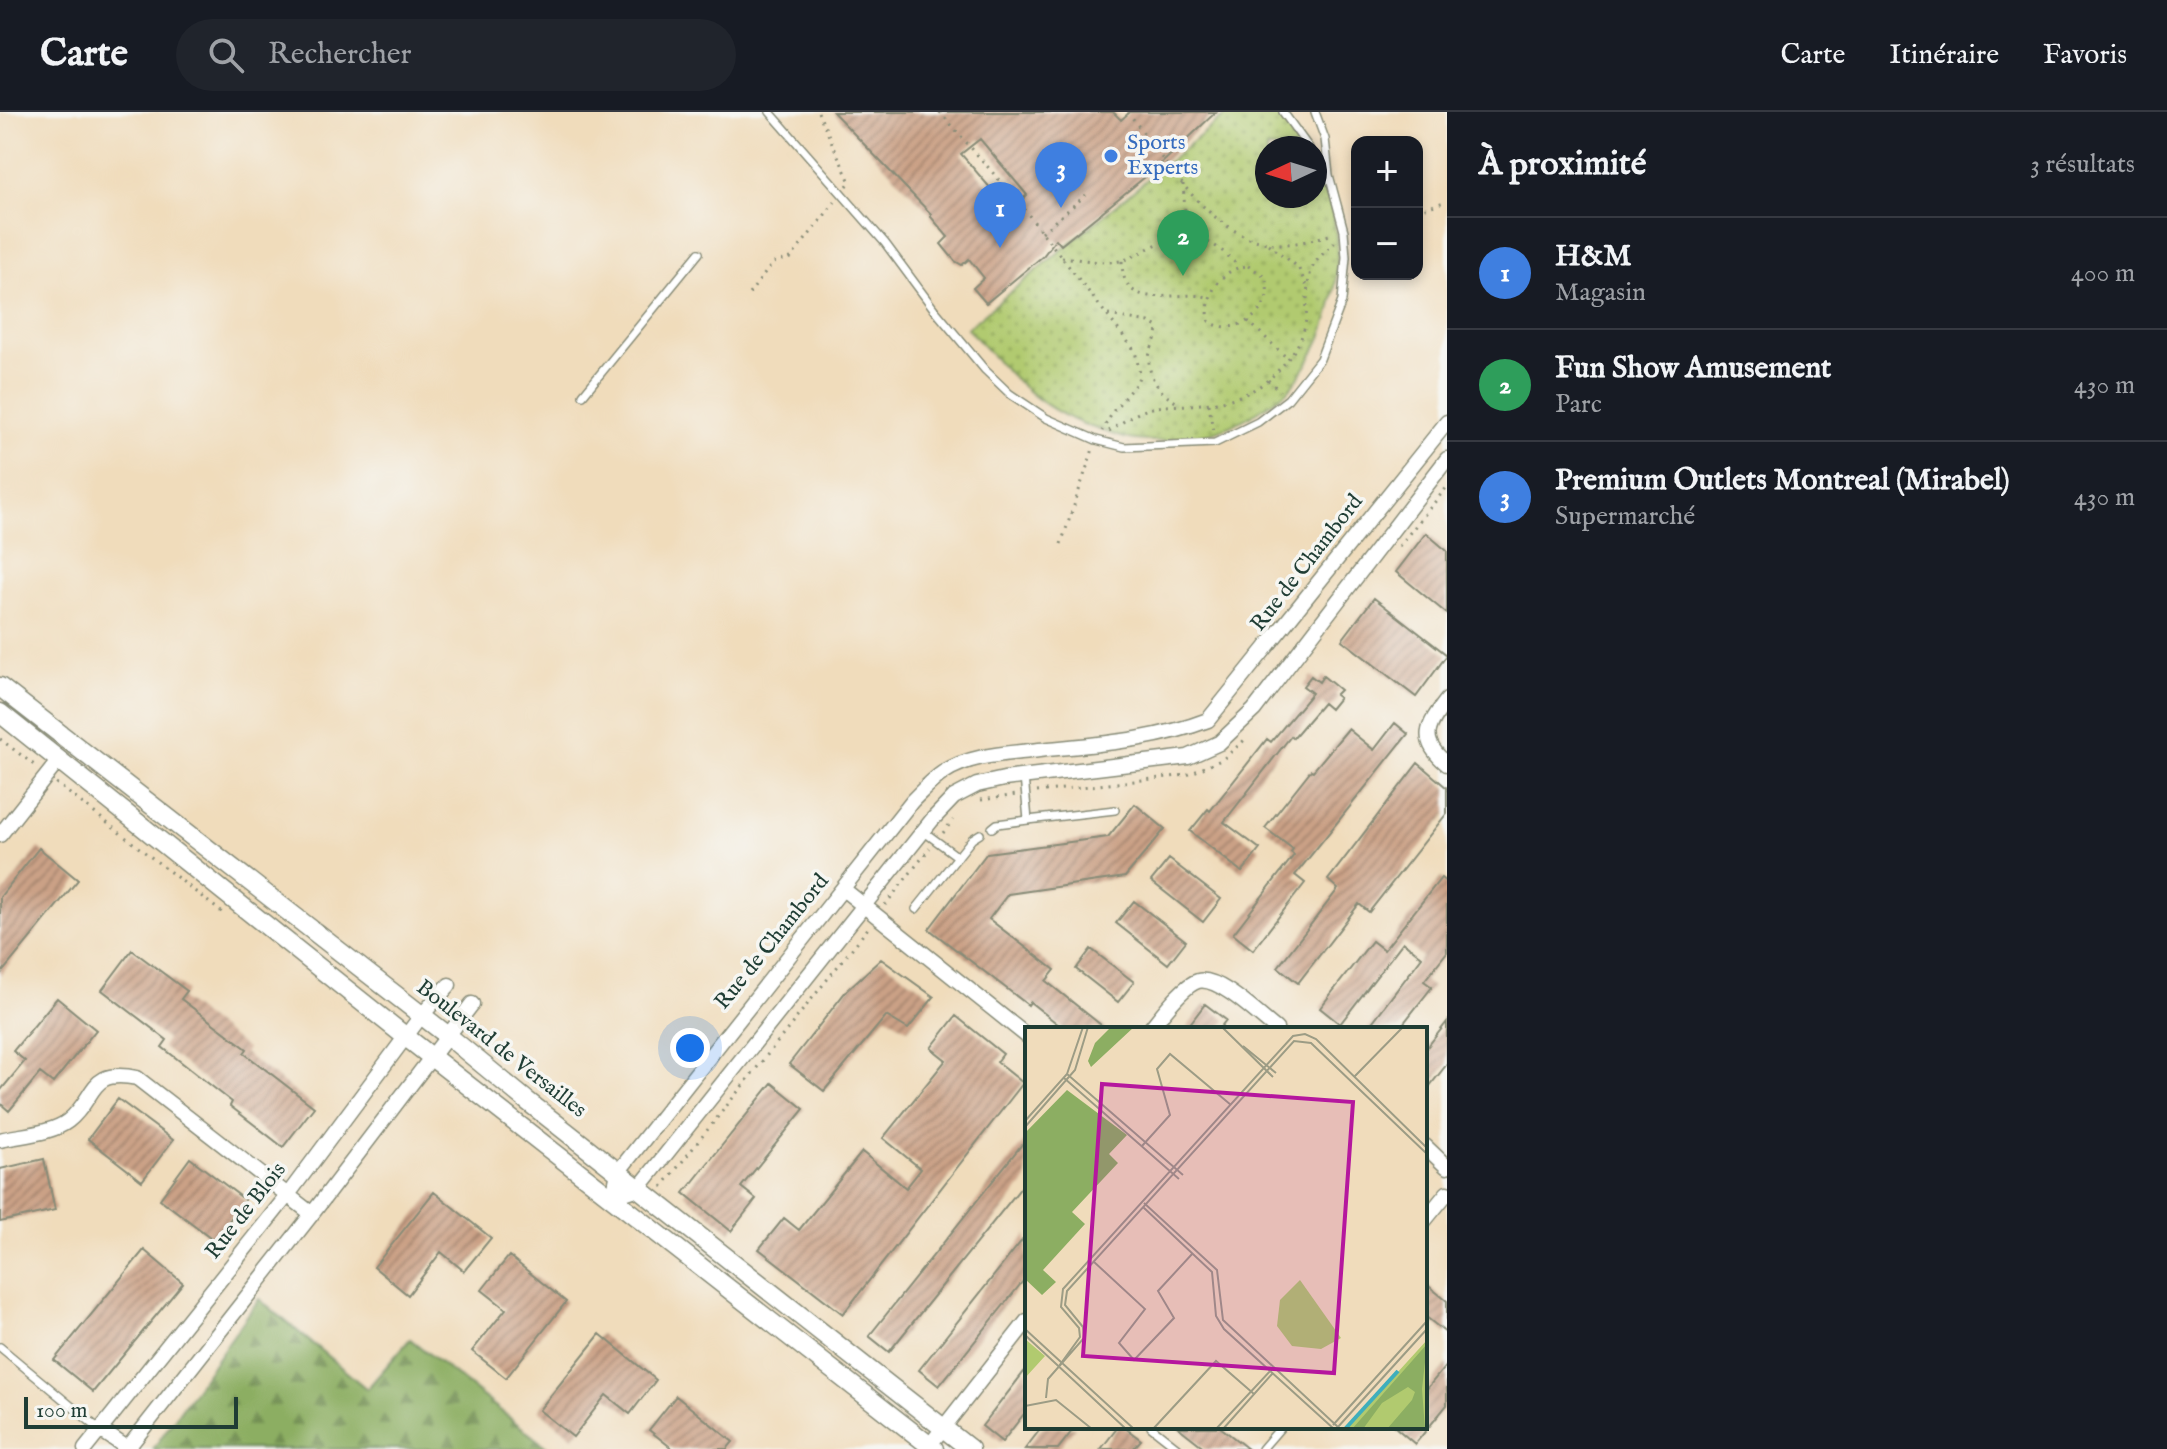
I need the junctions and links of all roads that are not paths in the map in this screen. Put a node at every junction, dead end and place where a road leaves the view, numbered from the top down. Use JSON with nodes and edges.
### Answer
{"nodes":[{"id":1,"x":770,"y":112,"type":"edge"},
{"id":2,"x":1283,"y":112,"type":"edge"},
{"id":3,"x":1315,"y":112,"type":"edge"},
{"id":4,"x":1300,"y":136,"type":"edge"},
{"id":5,"x":1327,"y":172,"type":"edge"},
{"id":6,"x":1329,"y":175,"type":"junction"},
{"id":7,"x":699,"y":253,"type":"dead end"},
{"id":8,"x":583,"y":395,"type":"dead end"},
{"id":9,"x":1444,"y":433,"type":"edge"},
{"id":10,"x":1447,"y":459,"type":"edge"},
{"id":11,"x":0,"y":687,"type":"edge"},
{"id":12,"x":1447,"y":700,"type":"edge"},
{"id":13,"x":0,"y":713,"type":"edge"},
{"id":14,"x":60,"y":759,"type":"junction"},
{"id":15,"x":1447,"y":764,"type":"edge"},
{"id":16,"x":1024,"y":777,"type":"junction"},
{"id":17,"x":1115,"y":810,"type":"dead end"},
{"id":18,"x":1028,"y":820,"type":"junction"},
{"id":19,"x":992,"y":828,"type":"dead end"},
{"id":20,"x":923,"y":831,"type":"junction"},
{"id":21,"x":980,"y":834,"type":"dead end"},
{"id":22,"x":0,"y":835,"type":"edge"},
{"id":23,"x":958,"y":857,"type":"junction"},
{"id":24,"x":843,"y":889,"type":"junction"},
{"id":25,"x":863,"y":906,"type":"junction"},
{"id":26,"x":916,"y":909,"type":"dead end"},
{"id":27,"x":449,"y":985,"type":"dead end"},
{"id":28,"x":472,"y":1004,"type":"dead end"},
{"id":29,"x":421,"y":1016,"type":"junction"},
{"id":30,"x":1152,"y":1027,"type":"edge"},
{"id":31,"x":1273,"y":1027,"type":"edge"},
{"id":32,"x":1025,"y":1034,"type":"edge"},
{"id":33,"x":447,"y":1035,"type":"junction"},
{"id":34,"x":406,"y":1037,"type":"junction"},
{"id":35,"x":432,"y":1056,"type":"junction"},
{"id":36,"x":0,"y":1140,"type":"edge"},
{"id":37,"x":1427,"y":1148,"type":"edge"},
{"id":38,"x":1447,"y":1167,"type":"edge"},
{"id":39,"x":618,"y":1172,"type":"junction"},
{"id":40,"x":639,"y":1188,"type":"junction"},
{"id":41,"x":1447,"y":1193,"type":"edge"},
{"id":42,"x":287,"y":1196,"type":"junction"},
{"id":43,"x":613,"y":1197,"type":"junction"},
{"id":44,"x":312,"y":1214,"type":"junction"},
{"id":45,"x":1427,"y":1218,"type":"edge"},
{"id":46,"x":1025,"y":1324,"type":"edge"},
{"id":47,"x":0,"y":1347,"type":"edge"},
{"id":48,"x":943,"y":1427,"type":"junction"},
{"id":49,"x":99,"y":1429,"type":"junction"},
{"id":50,"x":1154,"y":1429,"type":"edge"},
{"id":51,"x":1279,"y":1429,"type":"edge"},
{"id":52,"x":932,"y":1447,"type":"edge"},
{"id":53,"x":85,"y":1449,"type":"edge"},
{"id":54,"x":127,"y":1449,"type":"edge"},
{"id":55,"x":970,"y":1449,"type":"edge"},
{"id":56,"x":1179,"y":1449,"type":"edge"},
{"id":57,"x":1262,"y":1449,"type":"edge"}],
"edges":[{"from":1,"to":6,"type":"lane"},
{"from":2,"to":4,"type":"lane"},
{"from":3,"to":6,"type":"lane"},
{"from":5,"to":6,"type":"lane"},
{"from":7,"to":8,"type":"lane"},
{"from":9,"to":24,"type":"street","name":"Rue de Chambord"},
{"from":10,"to":16,"type":"street"},
{"from":11,"to":29,"type":"street","name":"Boulevard de Versailles"},
{"from":12,"to":15,"type":"street"},
{"from":13,"to":14,"type":"street"},
{"from":14,"to":22,"type":"street"},
{"from":14,"to":34,"type":"street"},
{"from":16,"to":18,"type":"lane"},
{"from":16,"to":20,"type":"street"},
{"from":17,"to":18,"type":"lane"},
{"from":18,"to":19,"type":"lane"},
{"from":20,"to":23,"type":"lane"},
{"from":20,"to":25,"type":"street"},
{"from":21,"to":23,"type":"lane"},
{"from":23,"to":26,"type":"lane"},
{"from":24,"to":25,"type":"street"},
{"from":24,"to":39,"type":"street","name":"Rue de Chambord"},
{"from":25,"to":32,"type":"street"},
{"from":25,"to":40,"type":"street"},
{"from":27,"to":29,"type":"street","name":"Rue de Blois"},
{"from":28,"to":33,"type":"street"},
{"from":29,"to":33,"type":"street","name":"Boulevard de Versailles"},
{"from":29,"to":34,"type":"street","name":"Rue de Blois"},
{"from":30,"to":31,"type":"street"},
{"from":33,"to":35,"type":"street"},
{"from":33,"to":39,"type":"street","name":"Boulevard de Versailles"},
{"from":34,"to":35,"type":"street"},
{"from":34,"to":42,"type":"street","name":"Rue de Blois"},
{"from":35,"to":43,"type":"street"},
{"from":35,"to":44,"type":"street"},
{"from":36,"to":42,"type":"street"},
{"from":37,"to":38,"type":"street"},
{"from":39,"to":40,"type":"street","name":"Boulevard de Versailles"},
{"from":39,"to":43,"type":"street","name":"Rue de Chambord"},
{"from":40,"to":43,"type":"street"},
{"from":40,"to":48,"type":"street","name":"Boulevard de Versailles"},
{"from":41,"to":45,"type":"street"},
{"from":42,"to":44,"type":"street"},
{"from":42,"to":49,"type":"street","name":"Rue de Blois"},
{"from":43,"to":52,"type":"street"},
{"from":44,"to":54,"type":"street"},
{"from":46,"to":48,"type":"street"},
{"from":47,"to":49,"type":"lane"},
{"from":48,"to":52,"type":"street"},
{"from":48,"to":55,"type":"street","name":"Boulevard de Versailles"},
{"from":49,"to":53,"type":"street","name":"Rue de Blois"},
{"from":49,"to":54,"type":"street"},
{"from":50,"to":56,"type":"lane"},
{"from":51,"to":57,"type":"lane"}]}
